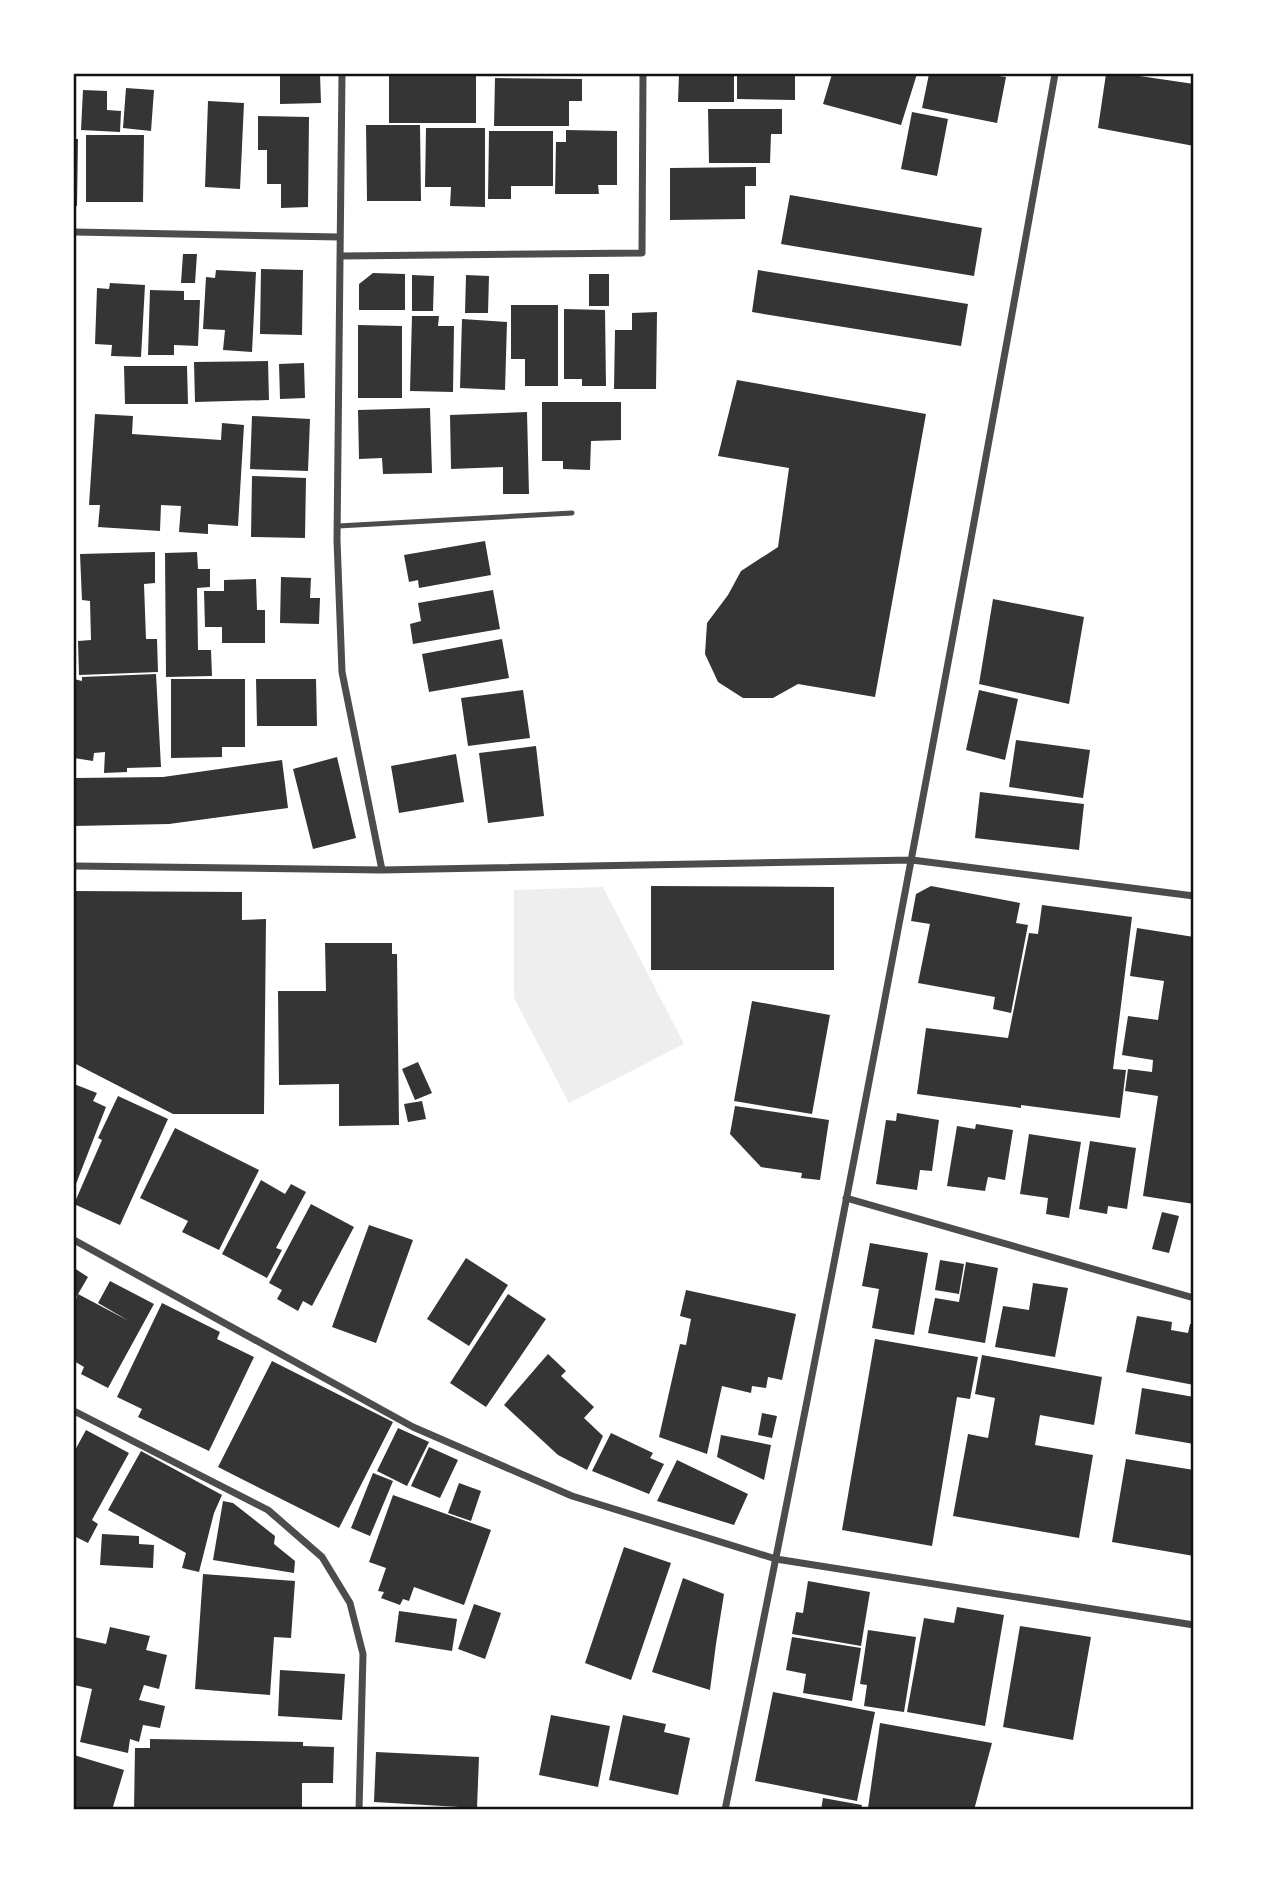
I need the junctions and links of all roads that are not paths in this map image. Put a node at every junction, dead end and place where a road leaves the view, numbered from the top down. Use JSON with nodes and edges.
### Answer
{"nodes":[{"id":1,"x":342,"y":74,"type":"edge"},
{"id":2,"x":643,"y":74,"type":"edge"},
{"id":3,"x":1055,"y":74,"type":"edge"},
{"id":4,"x":74,"y":232,"type":"edge"},
{"id":5,"x":341,"y":236,"type":"junction"},
{"id":6,"x":341,"y":256,"type":"junction"},
{"id":7,"x":572,"y":513,"type":"dead end"},
{"id":8,"x":338,"y":526,"type":"junction"},
{"id":9,"x":912,"y":860,"type":"junction"},
{"id":10,"x":74,"y":866,"type":"edge"},
{"id":11,"x":382,"y":870,"type":"junction"},
{"id":12,"x":1194,"y":895,"type":"edge"},
{"id":13,"x":846,"y":1198,"type":"junction"},
{"id":14,"x":74,"y":1240,"type":"edge"},
{"id":15,"x":1194,"y":1298,"type":"edge"},
{"id":16,"x":74,"y":1411,"type":"edge"},
{"id":17,"x":776,"y":1559,"type":"junction"},
{"id":18,"x":1194,"y":1625,"type":"edge"},
{"id":19,"x":359,"y":1810,"type":"edge"},
{"id":20,"x":725,"y":1810,"type":"edge"}],
"edges":[{"from":1,"to":5,"type":"street"},
{"from":2,"to":6,"type":"street"},
{"from":3,"to":9,"type":"street"},
{"from":4,"to":5,"type":"street"},
{"from":5,"to":6,"type":"street"},
{"from":6,"to":8,"type":"street"},
{"from":7,"to":8,"type":"lane"},
{"from":8,"to":11,"type":"street"},
{"from":9,"to":11,"type":"street"},
{"from":9,"to":12,"type":"street"},
{"from":9,"to":13,"type":"street"},
{"from":10,"to":11,"type":"street"},
{"from":13,"to":15,"type":"street"},
{"from":13,"to":17,"type":"street"},
{"from":14,"to":17,"type":"street"},
{"from":16,"to":19,"type":"street"},
{"from":17,"to":18,"type":"street"},
{"from":17,"to":20,"type":"street"}]}
